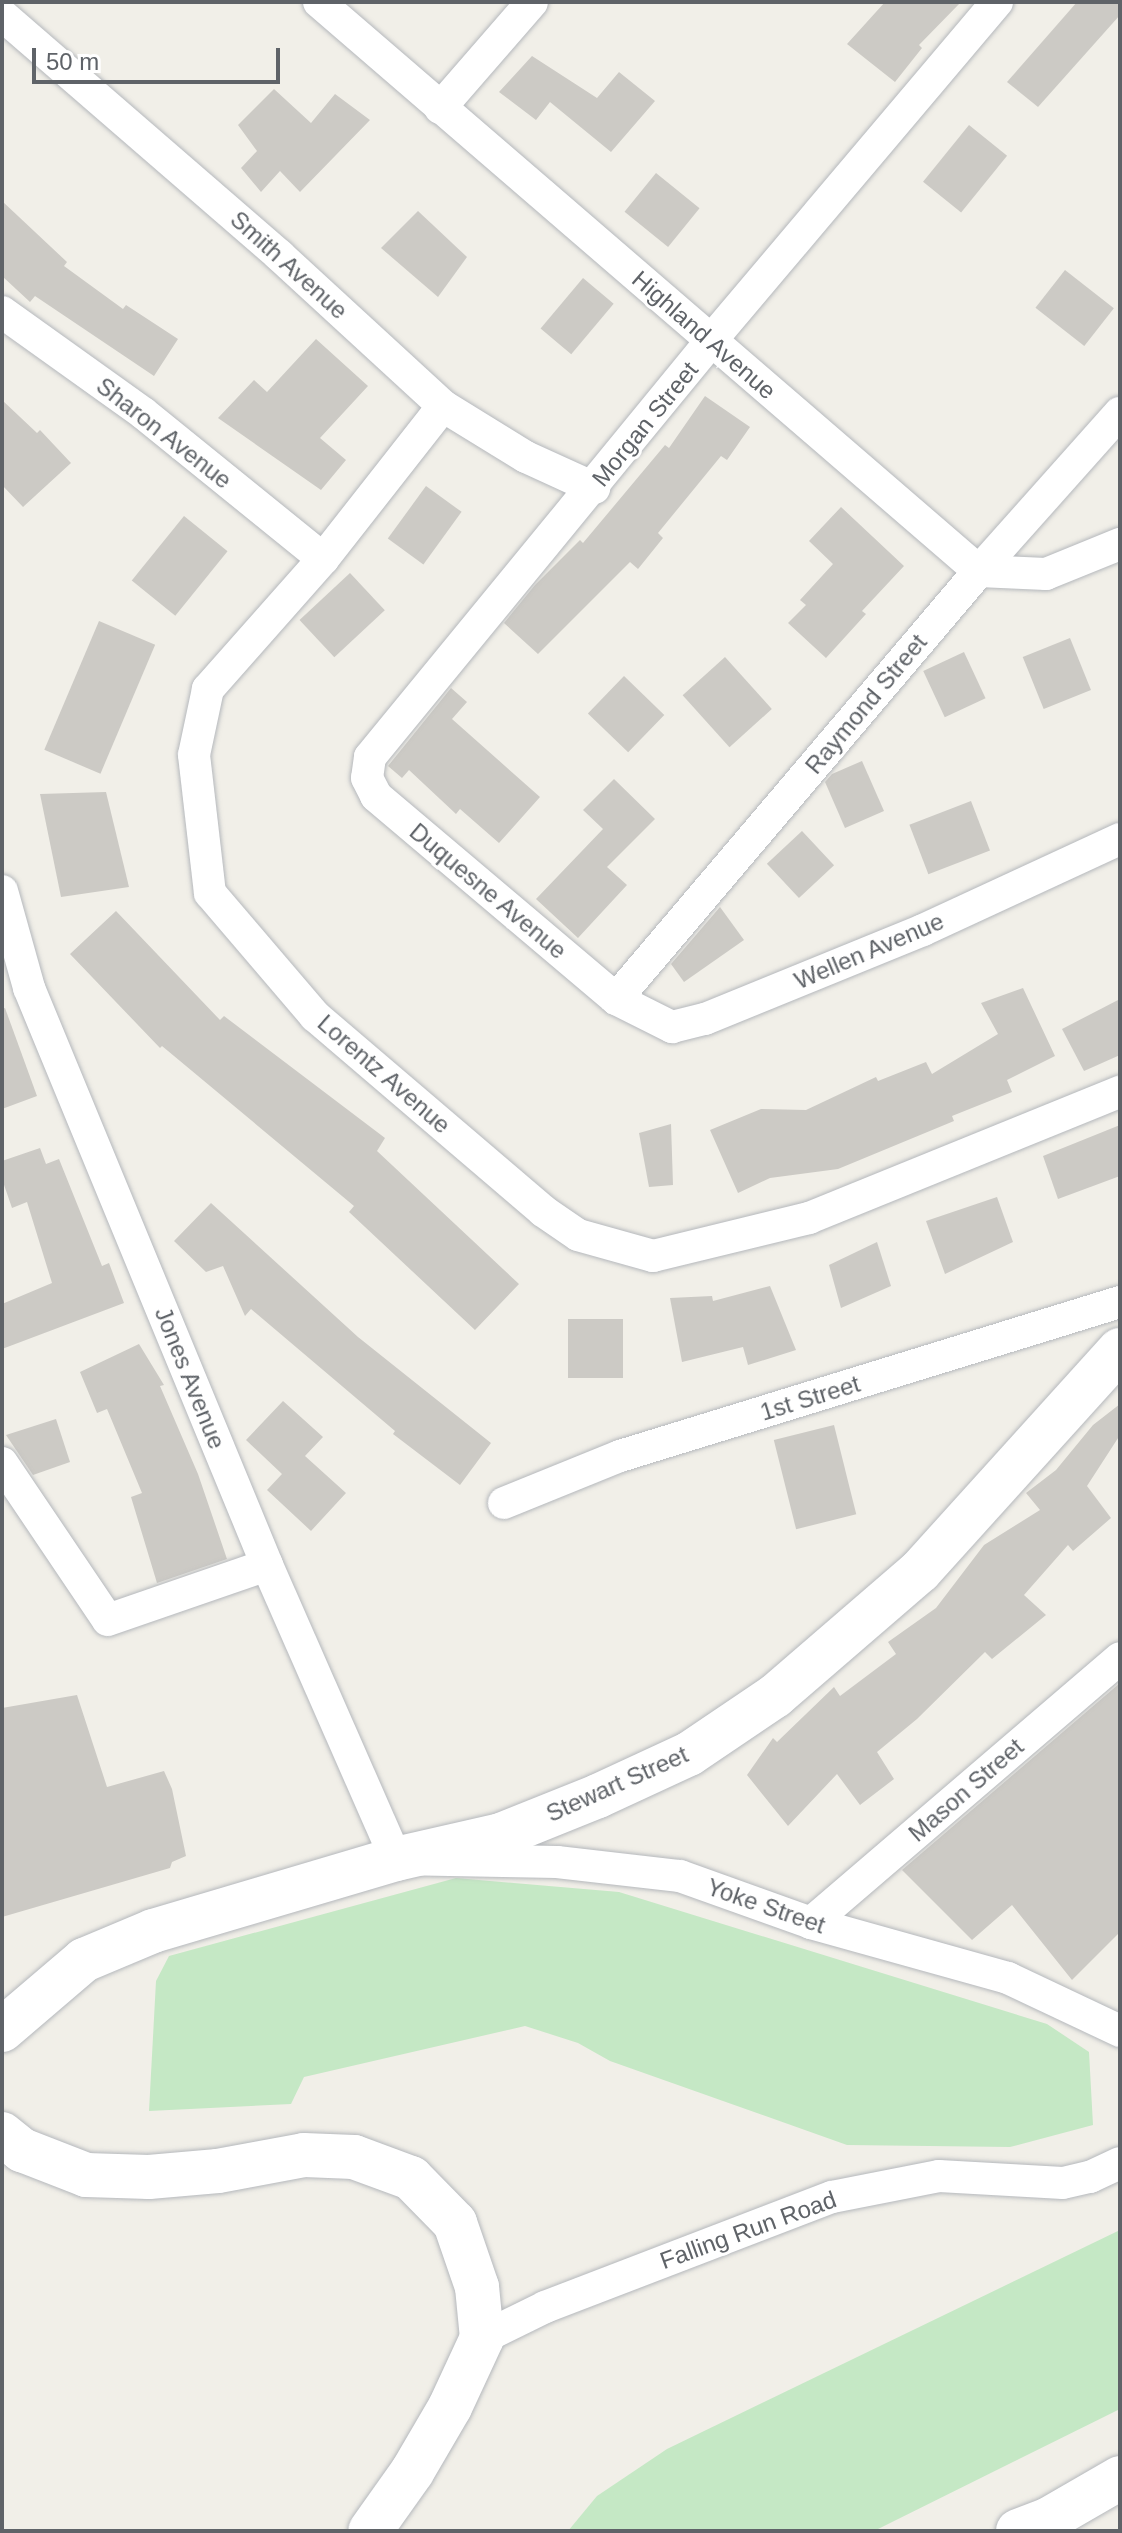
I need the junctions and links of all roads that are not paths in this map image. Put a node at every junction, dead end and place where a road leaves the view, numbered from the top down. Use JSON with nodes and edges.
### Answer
{"nodes":[{"id":1,"x":319,"y":2,"type":"edge"},
{"id":2,"x":532,"y":2,"type":"edge"},
{"id":3,"x":997,"y":2,"type":"edge"},
{"id":4,"x":2,"y":15,"type":"edge"},
{"id":5,"x":440,"y":108,"type":"junction"},
{"id":6,"x":2,"y":312,"type":"edge"},
{"id":7,"x":711,"y":341,"type":"junction"},
{"id":8,"x":443,"y":406,"type":"junction"},
{"id":9,"x":1120,"y":413,"type":"edge"},
{"id":10,"x":594,"y":488,"type":"junction"},
{"id":11,"x":1120,"y":544,"type":"edge"},
{"id":12,"x":323,"y":559,"type":"junction"},
{"id":13,"x":979,"y":571,"type":"junction"},
{"id":14,"x":367,"y":778,"type":"joint"},
{"id":15,"x":1120,"y":839,"type":"edge"},
{"id":16,"x":2,"y":891,"type":"edge"},
{"id":17,"x":616,"y":999,"type":"junction"},
{"id":18,"x":1120,"y":1092,"type":"edge"},
{"id":19,"x":1120,"y":1302,"type":"edge"},
{"id":20,"x":1120,"y":1350,"type":"edge"},
{"id":21,"x":2,"y":1463,"type":"edge"},
{"id":22,"x":504,"y":1503,"type":"dead end"},
{"id":23,"x":267,"y":1565,"type":"junction"},
{"id":24,"x":1120,"y":1658,"type":"edge"},
{"id":25,"x":396,"y":1859,"type":"junction"},
{"id":26,"x":811,"y":1923,"type":"junction"},
{"id":27,"x":2,"y":2030,"type":"edge"},
{"id":28,"x":1120,"y":2031,"type":"edge"},
{"id":29,"x":2,"y":2134,"type":"edge"},
{"id":30,"x":1120,"y":2163,"type":"edge"},
{"id":31,"x":482,"y":2338,"type":"junction"},
{"id":32,"x":1120,"y":2478,"type":"edge"},
{"id":33,"x":370,"y":2531,"type":"edge"},
{"id":34,"x":1018,"y":2531,"type":"edge"}],
"edges":[{"from":1,"to":5,"type":"street","name":"Highland Avenue"},
{"from":2,"to":5,"type":"street"},
{"from":3,"to":7,"type":"street","name":"Morgan Street"},
{"from":4,"to":8,"type":"street","name":"Smith Avenue"},
{"from":5,"to":7,"type":"street","name":"Highland Avenue"},
{"from":6,"to":12,"type":"street","name":"Sharon Avenue"},
{"from":7,"to":10,"type":"street","name":"Morgan Street"},
{"from":7,"to":13,"type":"street","name":"Highland Avenue"},
{"from":8,"to":10,"type":"street","name":"Smith Avenue"},
{"from":8,"to":12,"type":"street","name":"Lorentz Avenue"},
{"from":9,"to":13,"type":"street","name":"Raymond Street"},
{"from":10,"to":14,"type":"street","name":"Morgan Street"},
{"from":11,"to":13,"type":"street"},
{"from":12,"to":18,"type":"street","name":"Lorentz Avenue"},
{"from":13,"to":17,"type":"street","name":"Raymond Street"},
{"from":14,"to":17,"type":"street","name":"Duquesne Avenue"},
{"from":15,"to":17,"type":"street","name":"Wellen Avenue"},
{"from":16,"to":23,"type":"street","name":"Jones Avenue"},
{"from":19,"to":22,"type":"street","name":"1st Street"},
{"from":20,"to":25,"type":"street","name":"Stewart Street"},
{"from":21,"to":23,"type":"street"},
{"from":23,"to":25,"type":"street","name":"Jones Avenue"},
{"from":24,"to":26,"type":"street","name":"Mason Street"},
{"from":25,"to":26,"type":"street","name":"Yoke Street"},
{"from":25,"to":27,"type":"street","name":"Stewart Street"},
{"from":26,"to":28,"type":"street","name":"Yoke Street"},
{"from":29,"to":31,"type":"street"},
{"from":30,"to":31,"type":"street","name":"Falling Run Road"},
{"from":31,"to":33,"type":"street"},
{"from":32,"to":34,"type":"street"}]}
